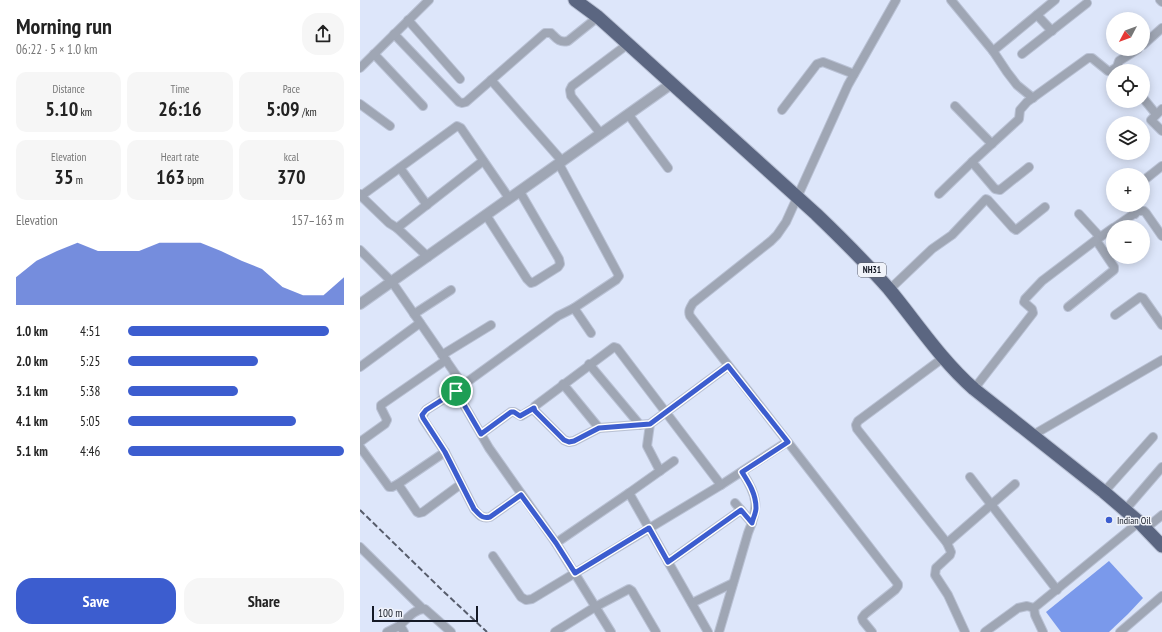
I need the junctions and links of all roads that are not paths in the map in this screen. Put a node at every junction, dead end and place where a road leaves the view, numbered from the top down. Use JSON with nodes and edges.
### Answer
{"nodes":[{"id":1,"x":429,"y":0,"type":"edge"},
{"id":2,"x":575,"y":0,"type":"edge"},
{"id":3,"x":896,"y":0,"type":"edge"},
{"id":4,"x":951,"y":0,"type":"edge"},
{"id":5,"x":1055,"y":0,"type":"edge"},
{"id":6,"x":1160,"y":0,"type":"edge"},
{"id":7,"x":1162,"y":2,"type":"edge"},
{"id":8,"x":1087,"y":3,"type":"dead end"},
{"id":9,"x":1038,"y":15,"type":"junction"},
{"id":10,"x":598,"y":17,"type":"junction"},
{"id":11,"x":408,"y":20,"type":"junction"},
{"id":12,"x":1162,"y":28,"type":"edge"},
{"id":13,"x":1052,"y":31,"type":"junction"},
{"id":14,"x":394,"y":34,"type":"junction"},
{"id":15,"x":1150,"y":39,"type":"edge"},
{"id":16,"x":628,"y":44,"type":"junction"},
{"id":17,"x":993,"y":51,"type":"junction"},
{"id":18,"x":374,"y":54,"type":"junction"},
{"id":19,"x":1022,"y":54,"type":"dead end"},
{"id":20,"x":1127,"y":56,"type":"edge"},
{"id":21,"x":1119,"y":64,"type":"edge"},
{"id":22,"x":360,"y":68,"type":"edge"},
{"id":23,"x":1106,"y":69,"type":"edge"},
{"id":24,"x":854,"y":74,"type":"junction"},
{"id":25,"x":460,"y":79,"type":"dead end"},
{"id":26,"x":491,"y":80,"type":"junction"},
{"id":27,"x":671,"y":84,"type":"junction"},
{"id":28,"x":1033,"y":98,"type":"junction"},
{"id":29,"x":360,"y":104,"type":"edge"},
{"id":30,"x":1150,"y":104,"type":"edge"},
{"id":31,"x":423,"y":106,"type":"dead end"},
{"id":32,"x":955,"y":106,"type":"dead end"},
{"id":33,"x":782,"y":110,"type":"dead end"},
{"id":34,"x":1159,"y":112,"type":"edge"},
{"id":35,"x":628,"y":114,"type":"junction"},
{"id":36,"x":390,"y":126,"type":"dead end"},
{"id":37,"x":1162,"y":131,"type":"edge"},
{"id":38,"x":601,"y":134,"type":"junction"},
{"id":39,"x":992,"y":144,"type":"junction"},
{"id":40,"x":483,"y":161,"type":"junction"},
{"id":41,"x":560,"y":162,"type":"junction"},
{"id":42,"x":972,"y":162,"type":"junction"},
{"id":43,"x":1162,"y":166,"type":"edge"},
{"id":44,"x":1029,"y":167,"type":"dead end"},
{"id":45,"x":400,"y":168,"type":"junction"},
{"id":46,"x":668,"y":168,"type":"dead end"},
{"id":47,"x":1150,"y":175,"type":"edge"},
{"id":48,"x":520,"y":192,"type":"junction"},
{"id":49,"x":939,"y":194,"type":"dead end"},
{"id":50,"x":361,"y":195,"type":"edge"},
{"id":51,"x":797,"y":197,"type":"junction"},
{"id":52,"x":509,"y":198,"type":"junction"},
{"id":53,"x":426,"y":205,"type":"junction"},
{"id":54,"x":1045,"y":208,"type":"dead end"},
{"id":55,"x":1079,"y":214,"type":"dead end"},
{"id":56,"x":1135,"y":214,"type":"joint"},
{"id":57,"x":486,"y":215,"type":"junction"},
{"id":58,"x":1126,"y":220,"type":"edge"},
{"id":59,"x":397,"y":228,"type":"junction"},
{"id":60,"x":1106,"y":234,"type":"edge"},
{"id":61,"x":1162,"y":236,"type":"edge"},
{"id":62,"x":1098,"y":239,"type":"junction"},
{"id":63,"x":360,"y":250,"type":"edge"},
{"id":64,"x":428,"y":257,"type":"junction"},
{"id":65,"x":392,"y":282,"type":"junction"},
{"id":66,"x":451,"y":290,"type":"dead end"},
{"id":67,"x":889,"y":290,"type":"junction"},
{"id":68,"x":360,"y":304,"type":"edge"},
{"id":69,"x":1068,"y":307,"type":"dead end"},
{"id":70,"x":574,"y":308,"type":"junction"},
{"id":71,"x":414,"y":314,"type":"junction"},
{"id":72,"x":1115,"y":316,"type":"dead end"},
{"id":73,"x":420,"y":323,"type":"junction"},
{"id":74,"x":491,"y":325,"type":"dead end"},
{"id":75,"x":1162,"y":325,"type":"edge"},
{"id":76,"x":591,"y":332,"type":"dead end"},
{"id":77,"x":444,"y":357,"type":"junction"},
{"id":78,"x":943,"y":358,"type":"junction"},
{"id":79,"x":1162,"y":360,"type":"edge"},
{"id":80,"x":589,"y":364,"type":"junction"},
{"id":81,"x":728,"y":366,"type":"junction"},
{"id":82,"x":360,"y":368,"type":"edge"},
{"id":83,"x":563,"y":384,"type":"junction"},
{"id":84,"x":464,"y":385,"type":"junction"},
{"id":85,"x":974,"y":389,"type":"junction"},
{"id":86,"x":456,"y":391,"type":"junction"},
{"id":87,"x":534,"y":408,"type":"junction"},
{"id":88,"x":665,"y":412,"type":"junction"},
{"id":89,"x":650,"y":424,"type":"junction"},
{"id":90,"x":640,"y":425,"type":"junction"},
{"id":91,"x":599,"y":428,"type":"junction"},
{"id":92,"x":481,"y":434,"type":"junction"},
{"id":93,"x":1033,"y":435,"type":"junction"},
{"id":94,"x":1153,"y":437,"type":"dead end"},
{"id":95,"x":360,"y":442,"type":"edge"},
{"id":96,"x":788,"y":442,"type":"junction"},
{"id":97,"x":360,"y":447,"type":"edge"},
{"id":98,"x":445,"y":452,"type":"junction"},
{"id":99,"x":674,"y":461,"type":"dead end"},
{"id":100,"x":1162,"y":468,"type":"edge"},
{"id":101,"x":660,"y":471,"type":"junction"},
{"id":102,"x":742,"y":472,"type":"junction"},
{"id":103,"x":970,"y":477,"type":"dead end"},
{"id":104,"x":398,"y":484,"type":"junction"},
{"id":105,"x":462,"y":484,"type":"junction"},
{"id":106,"x":1015,"y":484,"type":"dead end"},
{"id":107,"x":721,"y":485,"type":"junction"},
{"id":108,"x":1104,"y":492,"type":"junction"},
{"id":109,"x":629,"y":493,"type":"junction"},
{"id":110,"x":521,"y":495,"type":"junction"},
{"id":111,"x":735,"y":503,"type":"dead end"},
{"id":112,"x":991,"y":505,"type":"junction"},
{"id":113,"x":741,"y":510,"type":"junction"},
{"id":114,"x":1125,"y":510,"type":"junction"},
{"id":115,"x":1162,"y":515,"type":"edge"},
{"id":116,"x":752,"y":523,"type":"junction"},
{"id":117,"x":1142,"y":526,"type":"junction"},
{"id":118,"x":649,"y":528,"type":"junction"},
{"id":119,"x":556,"y":543,"type":"junction"},
{"id":120,"x":947,"y":543,"type":"junction"},
{"id":121,"x":1162,"y":546,"type":"edge"},
{"id":122,"x":360,"y":547,"type":"edge"},
{"id":123,"x":493,"y":556,"type":"dead end"},
{"id":124,"x":668,"y":562,"type":"junction"},
{"id":125,"x":575,"y":573,"type":"junction"},
{"id":126,"x":733,"y":583,"type":"junction"},
{"id":127,"x":1057,"y":590,"type":"junction"},
{"id":128,"x":1162,"y":596,"type":"edge"},
{"id":129,"x":692,"y":603,"type":"junction"},
{"id":130,"x":595,"y":607,"type":"junction"},
{"id":131,"x":422,"y":608,"type":"junction"},
{"id":132,"x":1034,"y":608,"type":"junction"},
{"id":133,"x":402,"y":629,"type":"edge"},
{"id":134,"x":557,"y":631,"type":"edge"},
{"id":135,"x":387,"y":632,"type":"edge"},
{"id":136,"x":451,"y":632,"type":"edge"},
{"id":137,"x":611,"y":632,"type":"edge"},
{"id":138,"x":656,"y":632,"type":"edge"},
{"id":139,"x":708,"y":632,"type":"edge"},
{"id":140,"x":719,"y":632,"type":"edge"},
{"id":141,"x":872,"y":632,"type":"edge"},
{"id":142,"x":965,"y":632,"type":"edge"},
{"id":143,"x":985,"y":632,"type":"edge"},
{"id":144,"x":1043,"y":632,"type":"edge"},
{"id":145,"x":1120,"y":632,"type":"edge"}],
"edges":[{"from":1,"to":11,"type":"street"},
{"from":2,"to":10,"type":"highway","number":"NH31"},
{"from":3,"to":24,"type":"street"},
{"from":4,"to":17,"type":"street"},
{"from":5,"to":9,"type":"street"},
{"from":6,"to":7,"type":"street"},
{"from":8,"to":13,"type":"street"},
{"from":9,"to":13,"type":"street"},
{"from":9,"to":17,"type":"street"},
{"from":10,"to":16,"type":"highway","number":"NH31"},
{"from":10,"to":26,"type":"street"},
{"from":11,"to":14,"type":"street"},
{"from":11,"to":25,"type":"street"},
{"from":12,"to":15,"type":"street"},
{"from":13,"to":19,"type":"street"},
{"from":14,"to":18,"type":"street"},
{"from":14,"to":26,"type":"street"},
{"from":16,"to":27,"type":"highway","number":"NH31"},
{"from":16,"to":38,"type":"street"},
{"from":17,"to":28,"type":"street"},
{"from":18,"to":22,"type":"street"},
{"from":18,"to":31,"type":"street"},
{"from":20,"to":21,"type":"street"},
{"from":23,"to":28,"type":"street"},
{"from":24,"to":33,"type":"street"},
{"from":24,"to":51,"type":"street"},
{"from":26,"to":41,"type":"street"},
{"from":27,"to":35,"type":"street"},
{"from":27,"to":51,"type":"highway","number":"NH31"},
{"from":28,"to":39,"type":"street"},
{"from":29,"to":36,"type":"street"},
{"from":30,"to":34,"type":"street"},
{"from":32,"to":39,"type":"street"},
{"from":34,"to":37,"type":"street"},
{"from":35,"to":38,"type":"street"},
{"from":35,"to":46,"type":"street"},
{"from":38,"to":41,"type":"street"},
{"from":39,"to":42,"type":"street"},
{"from":40,"to":45,"type":"street"},
{"from":40,"to":52,"type":"street"},
{"from":40,"to":53,"type":"street"},
{"from":41,"to":48,"type":"street"},
{"from":41,"to":70,"type":"street"},
{"from":42,"to":44,"type":"street"},
{"from":42,"to":49,"type":"street"},
{"from":43,"to":47,"type":"street"},
{"from":45,"to":50,"type":"street"},
{"from":45,"to":53,"type":"street"},
{"from":48,"to":52,"type":"street"},
{"from":48,"to":57,"type":"street"},
{"from":50,"to":59,"type":"street"},
{"from":51,"to":67,"type":"highway","number":"NH31"},
{"from":51,"to":81,"type":"street"},
{"from":52,"to":57,"type":"street"},
{"from":53,"to":59,"type":"street"},
{"from":54,"to":67,"type":"street"},
{"from":55,"to":62,"type":"street"},
{"from":56,"to":58,"type":"street"},
{"from":56,"to":61,"type":"street"},
{"from":57,"to":64,"type":"street"},
{"from":59,"to":64,"type":"street"},
{"from":60,"to":62,"type":"street"},
{"from":62,"to":69,"type":"street"},
{"from":62,"to":85,"type":"street"},
{"from":63,"to":65,"type":"street"},
{"from":64,"to":65,"type":"street"},
{"from":65,"to":68,"type":"street"},
{"from":65,"to":71,"type":"street"},
{"from":66,"to":71,"type":"street"},
{"from":67,"to":78,"type":"highway","number":"NH31"},
{"from":70,"to":76,"type":"street"},
{"from":70,"to":84,"type":"street"},
{"from":71,"to":73,"type":"street"},
{"from":72,"to":75,"type":"street"},
{"from":73,"to":77,"type":"street"},
{"from":73,"to":82,"type":"street"},
{"from":74,"to":77,"type":"street"},
{"from":77,"to":84,"type":"street"},
{"from":77,"to":95,"type":"street"},
{"from":78,"to":85,"type":"highway","number":"NH31"},
{"from":78,"to":120,"type":"street"},
{"from":79,"to":93,"type":"street"},
{"from":80,"to":83,"type":"street"},
{"from":80,"to":88,"type":"street"},
{"from":80,"to":90,"type":"street"},
{"from":81,"to":88,"type":"street"},
{"from":81,"to":96,"type":"street"},
{"from":83,"to":87,"type":"street"},
{"from":83,"to":91,"type":"street"},
{"from":84,"to":86,"type":"street"},
{"from":85,"to":93,"type":"highway","number":"NH31"},
{"from":86,"to":92,"type":"street"},
{"from":86,"to":98,"type":"street"},
{"from":87,"to":91,"type":"street"},
{"from":87,"to":92,"type":"street"},
{"from":88,"to":89,"type":"street"},
{"from":88,"to":107,"type":"street"},
{"from":89,"to":90,"type":"street"},
{"from":89,"to":101,"type":"street"},
{"from":90,"to":91,"type":"street"},
{"from":92,"to":110,"type":"street"},
{"from":93,"to":108,"type":"highway","number":"NH31"},
{"from":94,"to":108,"type":"street"},
{"from":96,"to":102,"type":"street"},
{"from":96,"to":141,"type":"street"},
{"from":97,"to":104,"type":"street"},
{"from":98,"to":104,"type":"street"},
{"from":98,"to":105,"type":"street"},
{"from":99,"to":101,"type":"street"},
{"from":100,"to":114,"type":"street"},
{"from":101,"to":109,"type":"street"},
{"from":102,"to":107,"type":"street"},
{"from":102,"to":116,"type":"street"},
{"from":103,"to":112,"type":"street"},
{"from":104,"to":105,"type":"street"},
{"from":105,"to":110,"type":"street"},
{"from":106,"to":112,"type":"street"},
{"from":107,"to":118,"type":"street"},
{"from":108,"to":114,"type":"highway","number":"NH31"},
{"from":109,"to":118,"type":"street"},
{"from":109,"to":119,"type":"street"},
{"from":110,"to":119,"type":"street"},
{"from":111,"to":113,"type":"street"},
{"from":112,"to":120,"type":"street"},
{"from":112,"to":127,"type":"street"},
{"from":113,"to":116,"type":"street"},
{"from":113,"to":124,"type":"street"},
{"from":114,"to":117,"type":"highway","number":"NH31"},
{"from":115,"to":117,"type":"street"},
{"from":116,"to":126,"type":"street"},
{"from":117,"to":121,"type":"highway","number":"NH31"},
{"from":117,"to":127,"type":"street"},
{"from":118,"to":124,"type":"street"},
{"from":118,"to":125,"type":"street"},
{"from":119,"to":125,"type":"street"},
{"from":120,"to":142,"type":"street"},
{"from":122,"to":131,"type":"street"},
{"from":123,"to":125,"type":"street"},
{"from":124,"to":129,"type":"street"},
{"from":125,"to":130,"type":"street"},
{"from":126,"to":129,"type":"street"},
{"from":126,"to":140,"type":"street"},
{"from":127,"to":132,"type":"street"},
{"from":128,"to":145,"type":"street"},
{"from":129,"to":139,"type":"street"},
{"from":130,"to":134,"type":"street"},
{"from":130,"to":137,"type":"street"},
{"from":130,"to":138,"type":"street"},
{"from":131,"to":133,"type":"street"},
{"from":131,"to":136,"type":"street"},
{"from":132,"to":143,"type":"street"},
{"from":132,"to":144,"type":"street"},
{"from":133,"to":135,"type":"street"}]}
